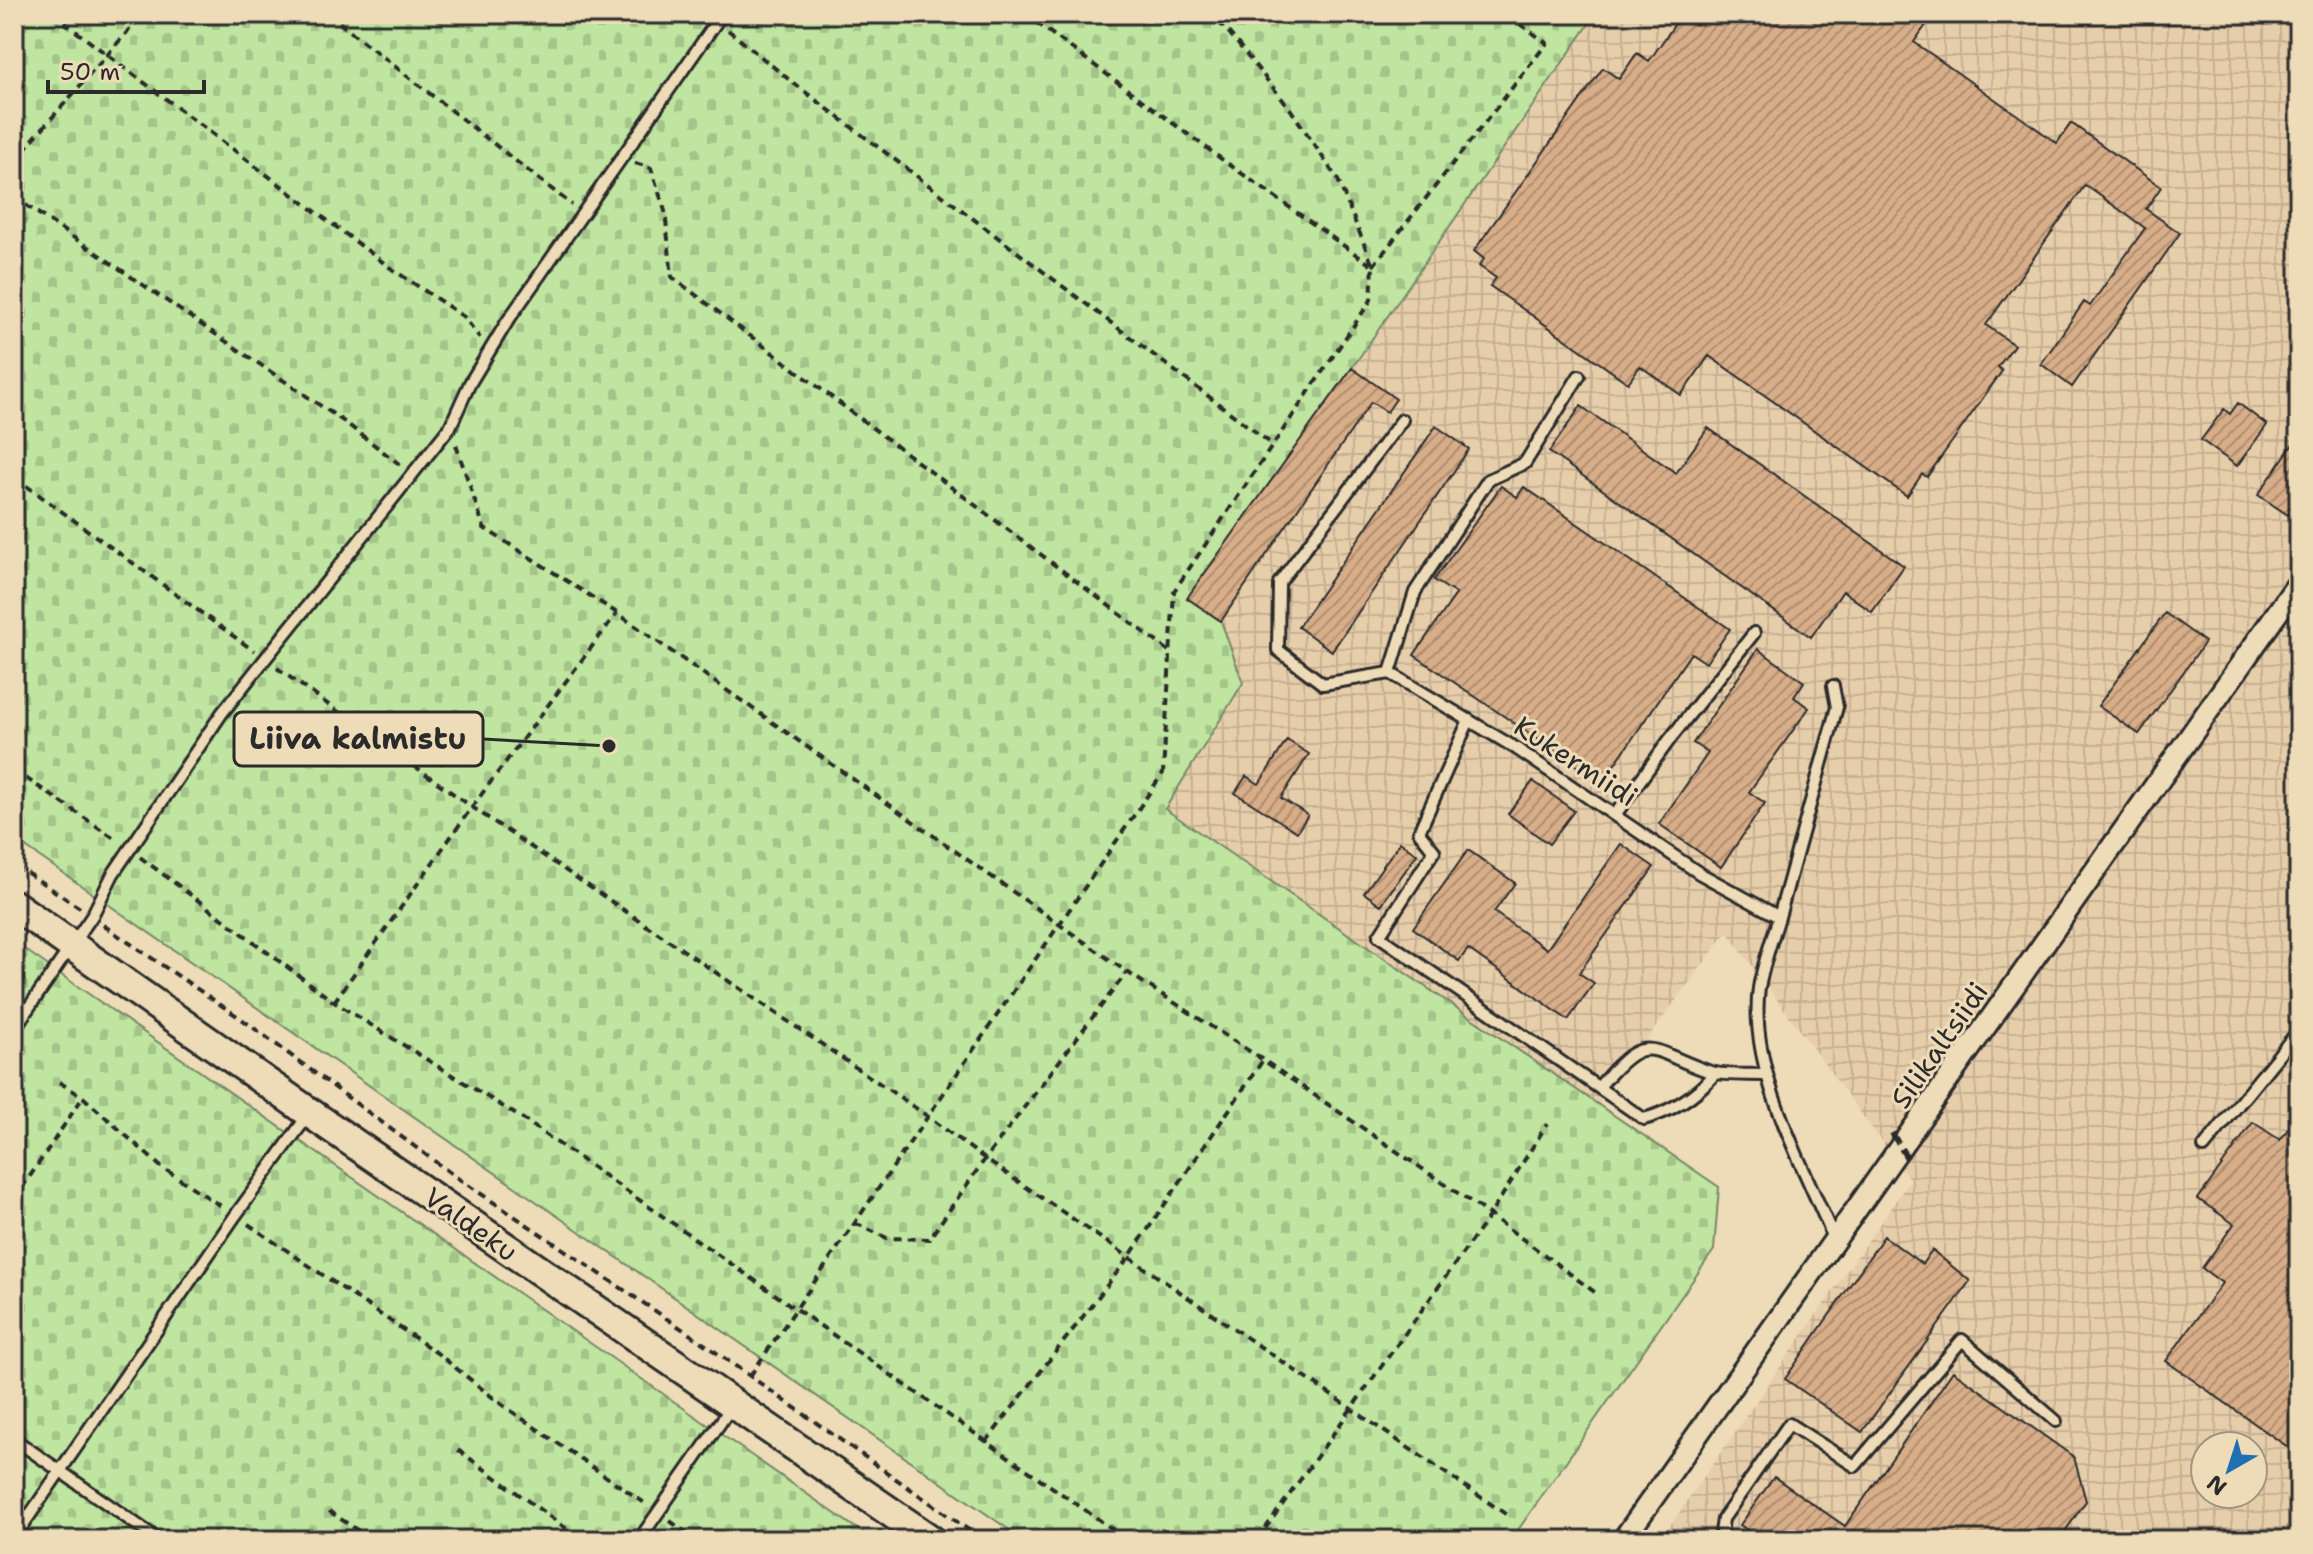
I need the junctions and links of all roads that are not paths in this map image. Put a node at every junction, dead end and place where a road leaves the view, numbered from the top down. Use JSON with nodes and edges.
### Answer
{"nodes":[{"id":1,"x":719,"y":18,"type":"edge"},
{"id":2,"x":1579,"y":376,"type":"dead end"},
{"id":3,"x":1402,"y":420,"type":"dead end"},
{"id":4,"x":2299,"y":582,"type":"edge"},
{"id":5,"x":1754,"y":633,"type":"dead end"},
{"id":6,"x":1390,"y":673,"type":"junction"},
{"id":7,"x":1833,"y":686,"type":"dead end"},
{"id":8,"x":1469,"y":720,"type":"junction"},
{"id":9,"x":1615,"y":815,"type":"junction"},
{"id":10,"x":14,"y":905,"type":"edge"},
{"id":11,"x":1779,"y":917,"type":"junction"},
{"id":12,"x":72,"y":945,"type":"junction"},
{"id":13,"x":14,"y":1029,"type":"edge"},
{"id":14,"x":2299,"y":1030,"type":"edge"},
{"id":15,"x":1715,"y":1074,"type":"junction"},
{"id":16,"x":1767,"y":1075,"type":"junction"},
{"id":17,"x":1599,"y":1087,"type":"junction"},
{"id":18,"x":310,"y":1113,"type":"junction"},
{"id":19,"x":2204,"y":1147,"type":"dead end"},
{"id":20,"x":1833,"y":1244,"type":"junction"},
{"id":21,"x":733,"y":1405,"type":"junction"},
{"id":22,"x":2056,"y":1421,"type":"dead end"},
{"id":23,"x":14,"y":1439,"type":"edge"},
{"id":24,"x":60,"y":1470,"type":"junction"},
{"id":25,"x":14,"y":1538,"type":"edge"},
{"id":26,"x":159,"y":1540,"type":"edge"},
{"id":27,"x":639,"y":1540,"type":"edge"},
{"id":28,"x":931,"y":1540,"type":"edge"},
{"id":29,"x":1623,"y":1540,"type":"edge"},
{"id":30,"x":1720,"y":1540,"type":"edge"}],
"edges":[{"from":1,"to":12,"type":"lane"},
{"from":2,"to":6,"type":"lane"},
{"from":3,"to":6,"type":"lane"},
{"from":4,"to":20,"type":"street","name":"Silikaltsiidi"},
{"from":5,"to":9,"type":"lane"},
{"from":6,"to":8,"type":"lane","name":"Kukermiidi"},
{"from":7,"to":11,"type":"lane"},
{"from":8,"to":9,"type":"lane","name":"Kukermiidi"},
{"from":8,"to":17,"type":"lane"},
{"from":9,"to":11,"type":"lane","name":"Kukermiidi"},
{"from":10,"to":12,"type":"street","name":"Valdeku"},
{"from":11,"to":16,"type":"lane"},
{"from":12,"to":13,"type":"lane"},
{"from":12,"to":18,"type":"street","name":"Valdeku"},
{"from":14,"to":19,"type":"lane"},
{"from":15,"to":16,"type":"lane"},
{"from":15,"to":17,"type":"lane"},
{"from":15,"to":17,"type":"lane"},
{"from":16,"to":20,"type":"lane"},
{"from":18,"to":21,"type":"street","name":"Valdeku"},
{"from":18,"to":24,"type":"lane"},
{"from":20,"to":29,"type":"street","name":"Silikaltsiidi"},
{"from":21,"to":27,"type":"lane"},
{"from":21,"to":28,"type":"street","name":"Valdeku"},
{"from":22,"to":30,"type":"lane"},
{"from":23,"to":24,"type":"lane"},
{"from":24,"to":25,"type":"lane"},
{"from":24,"to":26,"type":"lane"}]}
